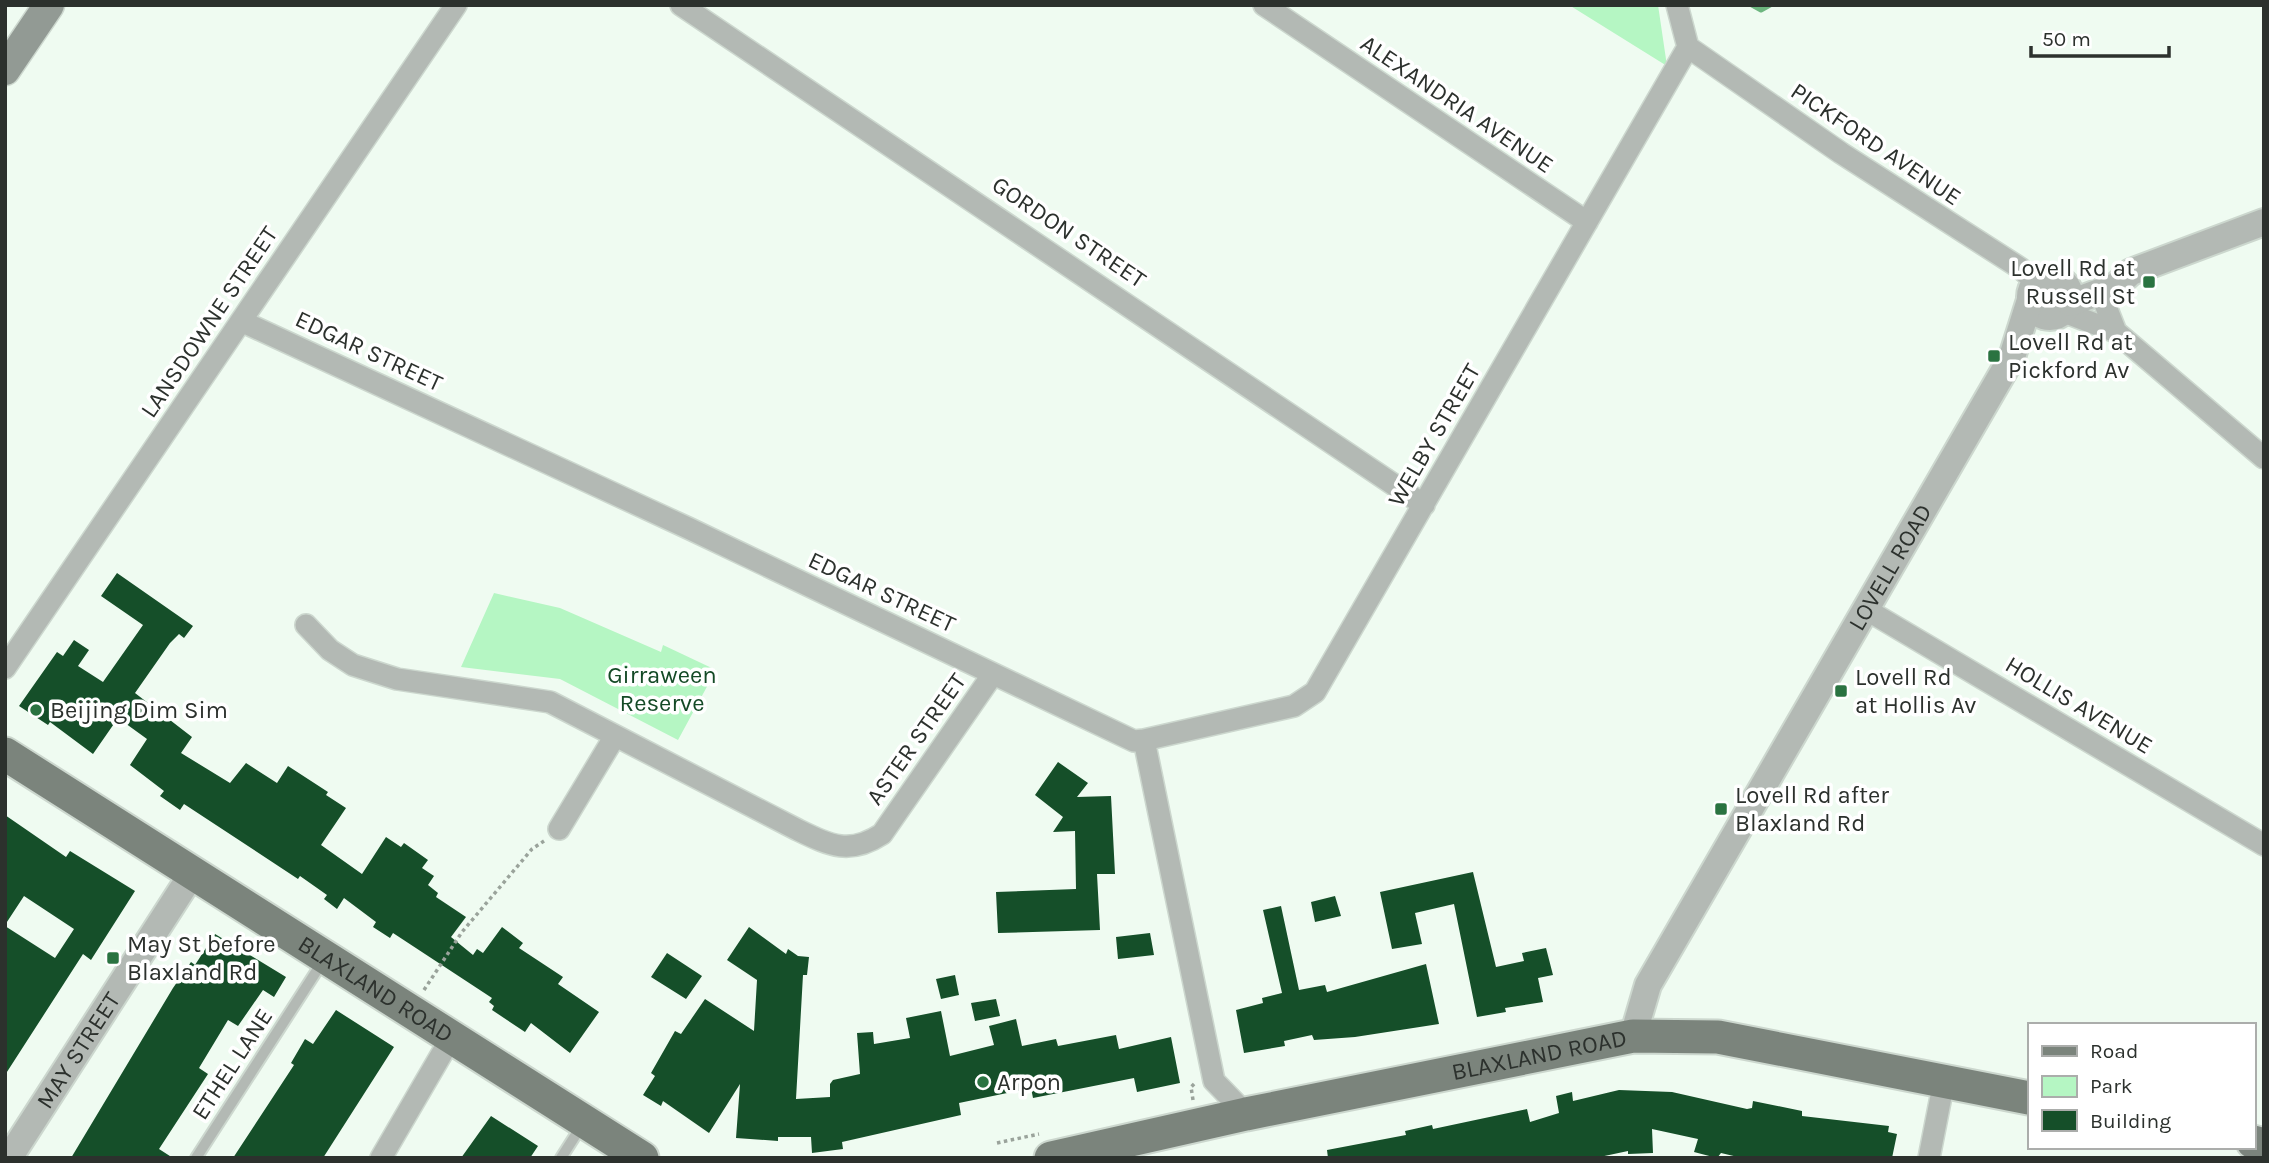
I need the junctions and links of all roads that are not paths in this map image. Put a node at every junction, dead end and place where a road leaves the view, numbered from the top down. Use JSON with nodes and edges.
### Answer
{"nodes":[{"id":1,"x":49,"y":5,"type":"edge"},
{"id":2,"x":456,"y":5,"type":"edge"},
{"id":3,"x":681,"y":5,"type":"edge"},
{"id":4,"x":1264,"y":5,"type":"edge"},
{"id":5,"x":1677,"y":5,"type":"edge"},
{"id":6,"x":1688,"y":47,"type":"junction"},
{"id":7,"x":5,"y":70,"type":"edge"},
{"id":8,"x":1587,"y":222,"type":"junction"},
{"id":9,"x":2264,"y":222,"type":"edge"},
{"id":10,"x":2123,"y":279,"type":"junction"},
{"id":11,"x":2033,"y":291,"type":"junction"},
{"id":12,"x":2063,"y":304,"type":"junction"},
{"id":13,"x":241,"y":321,"type":"junction"},
{"id":14,"x":2116,"y":332,"type":"junction"},
{"id":15,"x":2012,"y":357,"type":"junction"},
{"id":16,"x":2264,"y":458,"type":"edge"},
{"id":17,"x":1424,"y":505,"type":"junction"},
{"id":18,"x":1867,"y":610,"type":"junction"},
{"id":19,"x":306,"y":625,"type":"dead end"},
{"id":20,"x":5,"y":668,"type":"edge"},
{"id":21,"x":993,"y":674,"type":"junction"},
{"id":22,"x":615,"y":736,"type":"junction"},
{"id":23,"x":1144,"y":740,"type":"junction"},
{"id":24,"x":5,"y":754,"type":"edge"},
{"id":25,"x":559,"y":829,"type":"road end"},
{"id":26,"x":2264,"y":845,"type":"edge"},
{"id":27,"x":192,"y":874,"type":"junction"},
{"id":28,"x":325,"y":958,"type":"junction"},
{"id":29,"x":1633,"y":1037,"type":"junction"},
{"id":30,"x":451,"y":1038,"type":"junction"},
{"id":31,"x":1944,"y":1081,"type":"junction"},
{"id":32,"x":2028,"y":1098,"type":"edge"},
{"id":33,"x":1247,"y":1114,"type":"junction"},
{"id":34,"x":584,"y":1122,"type":"junction"},
{"id":35,"x":1183,"y":1128,"type":"junction"},
{"id":36,"x":9,"y":1158,"type":"edge"},
{"id":37,"x":196,"y":1158,"type":"edge"},
{"id":38,"x":381,"y":1158,"type":"edge"},
{"id":39,"x":561,"y":1158,"type":"edge"},
{"id":40,"x":642,"y":1158,"type":"edge"},
{"id":41,"x":1051,"y":1158,"type":"edge"},
{"id":42,"x":1130,"y":1158,"type":"edge"},
{"id":43,"x":1929,"y":1158,"type":"edge"}],
"edges":[{"from":1,"to":7,"type":"main road"},
{"from":2,"to":13,"type":"street","name":"LANSDOWNE STREET"},
{"from":3,"to":17,"type":"street","name":"GORDON STREET"},
{"from":4,"to":8,"type":"street","name":"ALEXANDRIA AVENUE"},
{"from":5,"to":6,"type":"street"},
{"from":6,"to":8,"type":"street","name":"WELBY STREET"},
{"from":6,"to":11,"type":"street","name":"PICKFORD AVENUE"},
{"from":8,"to":17,"type":"street","name":"WELBY STREET"},
{"from":9,"to":10,"type":"street"},
{"from":10,"to":12,"type":"street"},
{"from":10,"to":14,"type":"street"},
{"from":11,"to":12,"type":"street"},
{"from":11,"to":12,"type":"street"},
{"from":11,"to":15,"type":"street","name":"LOVELL ROAD"},
{"from":12,"to":14,"type":"street"},
{"from":12,"to":15,"type":"street","name":"LOVELL ROAD"},
{"from":13,"to":20,"type":"street","name":"LANSDOWNE STREET"},
{"from":13,"to":21,"type":"street","name":"EDGAR STREET"},
{"from":14,"to":16,"type":"street"},
{"from":15,"to":18,"type":"street","name":"LOVELL ROAD"},
{"from":17,"to":23,"type":"street","name":"WELBY STREET"},
{"from":18,"to":26,"type":"street","name":"HOLLIS AVENUE"},
{"from":18,"to":29,"type":"street","name":"LOVELL ROAD"},
{"from":19,"to":22,"type":"street"},
{"from":21,"to":22,"type":"street","name":"ASTER STREET"},
{"from":21,"to":23,"type":"street","name":"EDGAR STREET"},
{"from":22,"to":25,"type":"street"},
{"from":23,"to":33,"type":"street"},
{"from":24,"to":27,"type":"main road","name":"BLAXLAND ROAD"},
{"from":27,"to":28,"type":"main road","name":"BLAXLAND ROAD"},
{"from":27,"to":36,"type":"street","name":"MAY STREET"},
{"from":28,"to":30,"type":"main road","name":"BLAXLAND ROAD"},
{"from":28,"to":37,"type":"lane","name":"ETHEL LANE"},
{"from":29,"to":31,"type":"main road","name":"BLAXLAND ROAD"},
{"from":29,"to":33,"type":"main road","name":"BLAXLAND ROAD"},
{"from":30,"to":34,"type":"main road","name":"BLAXLAND ROAD"},
{"from":30,"to":38,"type":"street"},
{"from":31,"to":32,"type":"main road","name":"BLAXLAND ROAD"},
{"from":31,"to":43,"type":"street"},
{"from":33,"to":35,"type":"main road","name":"BLAXLAND ROAD"},
{"from":34,"to":39,"type":"lane"},
{"from":34,"to":40,"type":"main road","name":"BLAXLAND ROAD"},
{"from":35,"to":41,"type":"main road","name":"BLAXLAND ROAD"},
{"from":35,"to":42,"type":"main road"}]}
